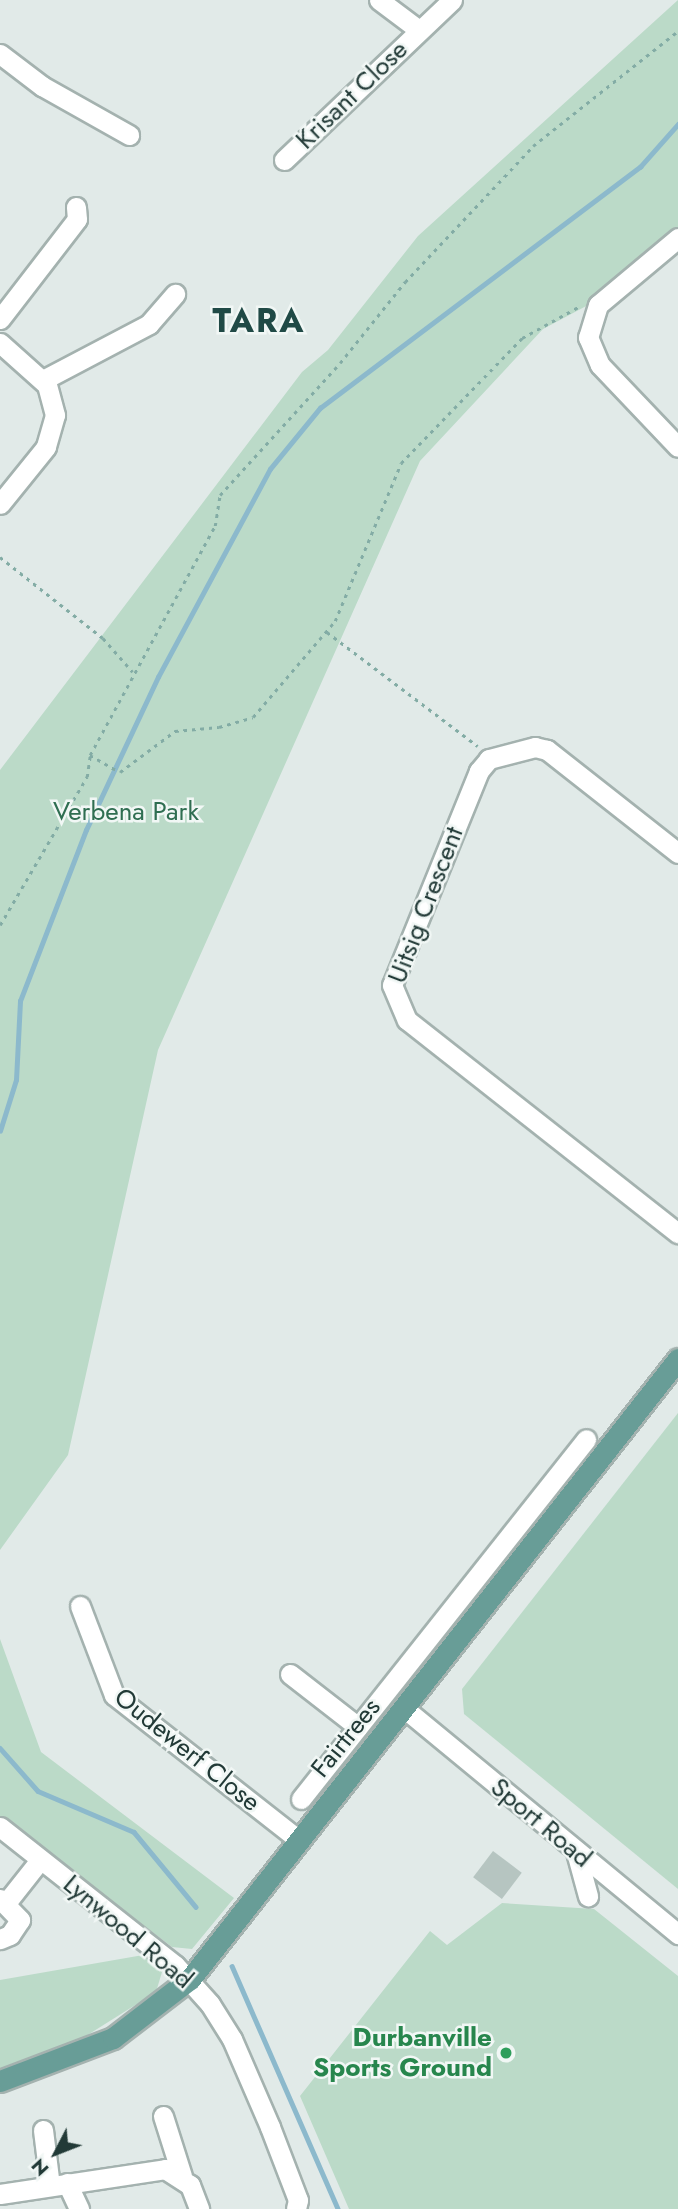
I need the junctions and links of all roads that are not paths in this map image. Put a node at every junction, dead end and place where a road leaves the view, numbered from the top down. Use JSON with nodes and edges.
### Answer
{"nodes":[{"id":1,"x":379,"y":0,"type":"edge"},
{"id":2,"x":452,"y":0,"type":"edge"},
{"id":3,"x":419,"y":30,"type":"junction"},
{"id":4,"x":0,"y":54,"type":"edge"},
{"id":5,"x":129,"y":135,"type":"dead end"},
{"id":6,"x":284,"y":160,"type":"dead end"},
{"id":7,"x":76,"y":206,"type":"dead end"},
{"id":8,"x":678,"y":238,"type":"edge"},
{"id":9,"x":175,"y":294,"type":"dead end"},
{"id":10,"x":0,"y":319,"type":"edge"},
{"id":11,"x":0,"y":344,"type":"edge"},
{"id":12,"x":43,"y":380,"type":"junction"},
{"id":13,"x":678,"y":447,"type":"edge"},
{"id":14,"x":0,"y":504,"type":"edge"},
{"id":15,"x":678,"y":853,"type":"edge"},
{"id":16,"x":678,"y":1233,"type":"edge"},
{"id":17,"x":678,"y":1359,"type":"edge"},
{"id":18,"x":586,"y":1439,"type":"dead end"},
{"id":19,"x":515,"y":1528,"type":"junction"},
{"id":20,"x":534,"y":1542,"type":"junction"},
{"id":21,"x":80,"y":1606,"type":"dead end"},
{"id":22,"x":290,"y":1674,"type":"dead end"},
{"id":23,"x":405,"y":1709,"type":"junction"},
{"id":24,"x":358,"y":1727,"type":"junction"},
{"id":25,"x":301,"y":1799,"type":"dead end"},
{"id":26,"x":0,"y":1827,"type":"edge"},
{"id":27,"x":300,"y":1841,"type":"junction"},
{"id":28,"x":576,"y":1852,"type":"junction"},
{"id":29,"x":40,"y":1860,"type":"junction"},
{"id":30,"x":588,"y":1896,"type":"dead end"},
{"id":31,"x":3,"y":1901,"type":"edge"},
{"id":32,"x":678,"y":1934,"type":"edge"},
{"id":33,"x":0,"y":1940,"type":"edge"},
{"id":34,"x":190,"y":1979,"type":"junction"},
{"id":35,"x":0,"y":2081,"type":"edge"},
{"id":36,"x":163,"y":2116,"type":"dead end"},
{"id":37,"x":43,"y":2130,"type":"dead end"},
{"id":38,"x":182,"y":2176,"type":"junction"},
{"id":39,"x":59,"y":2184,"type":"junction"},
{"id":40,"x":0,"y":2194,"type":"edge"},
{"id":41,"x":79,"y":2209,"type":"edge"},
{"id":42,"x":199,"y":2209,"type":"edge"},
{"id":43,"x":296,"y":2209,"type":"edge"}],
"edges":[{"from":1,"to":3,"type":"street"},
{"from":2,"to":3,"type":"street","name":"Krisant Close"},
{"from":3,"to":6,"type":"street","name":"Krisant Close"},
{"from":4,"to":5,"type":"street"},
{"from":7,"to":10,"type":"street"},
{"from":8,"to":13,"type":"street"},
{"from":9,"to":12,"type":"street"},
{"from":11,"to":12,"type":"street"},
{"from":12,"to":14,"type":"street"},
{"from":15,"to":16,"type":"street","name":"Uitsig Crescent"},
{"from":17,"to":20,"type":"main road","name":"Fairtrees"},
{"from":18,"to":19,"type":"street"},
{"from":19,"to":20,"type":"street"},
{"from":19,"to":24,"type":"street"},
{"from":20,"to":23,"type":"main road","name":"Fairtrees"},
{"from":21,"to":27,"type":"street","name":"Oudewerf Close"},
{"from":22,"to":24,"type":"street"},
{"from":23,"to":27,"type":"main road","name":"Fairtrees"},
{"from":23,"to":28,"type":"street","name":"Sport Road"},
{"from":24,"to":25,"type":"street"},
{"from":26,"to":29,"type":"street","name":"Lynwood Road"},
{"from":27,"to":34,"type":"main road","name":"Fairtrees"},
{"from":28,"to":30,"type":"street"},
{"from":28,"to":32,"type":"street","name":"Sport Road"},
{"from":29,"to":31,"type":"street"},
{"from":29,"to":34,"type":"street","name":"Lynwood Road"},
{"from":31,"to":33,"type":"street"},
{"from":34,"to":35,"type":"main road","name":"Fairtrees"},
{"from":34,"to":43,"type":"street","name":"Lynwood Road"},
{"from":36,"to":38,"type":"street"},
{"from":37,"to":39,"type":"street"},
{"from":38,"to":39,"type":"street"},
{"from":38,"to":42,"type":"street"},
{"from":39,"to":40,"type":"street"},
{"from":39,"to":41,"type":"street"}]}
